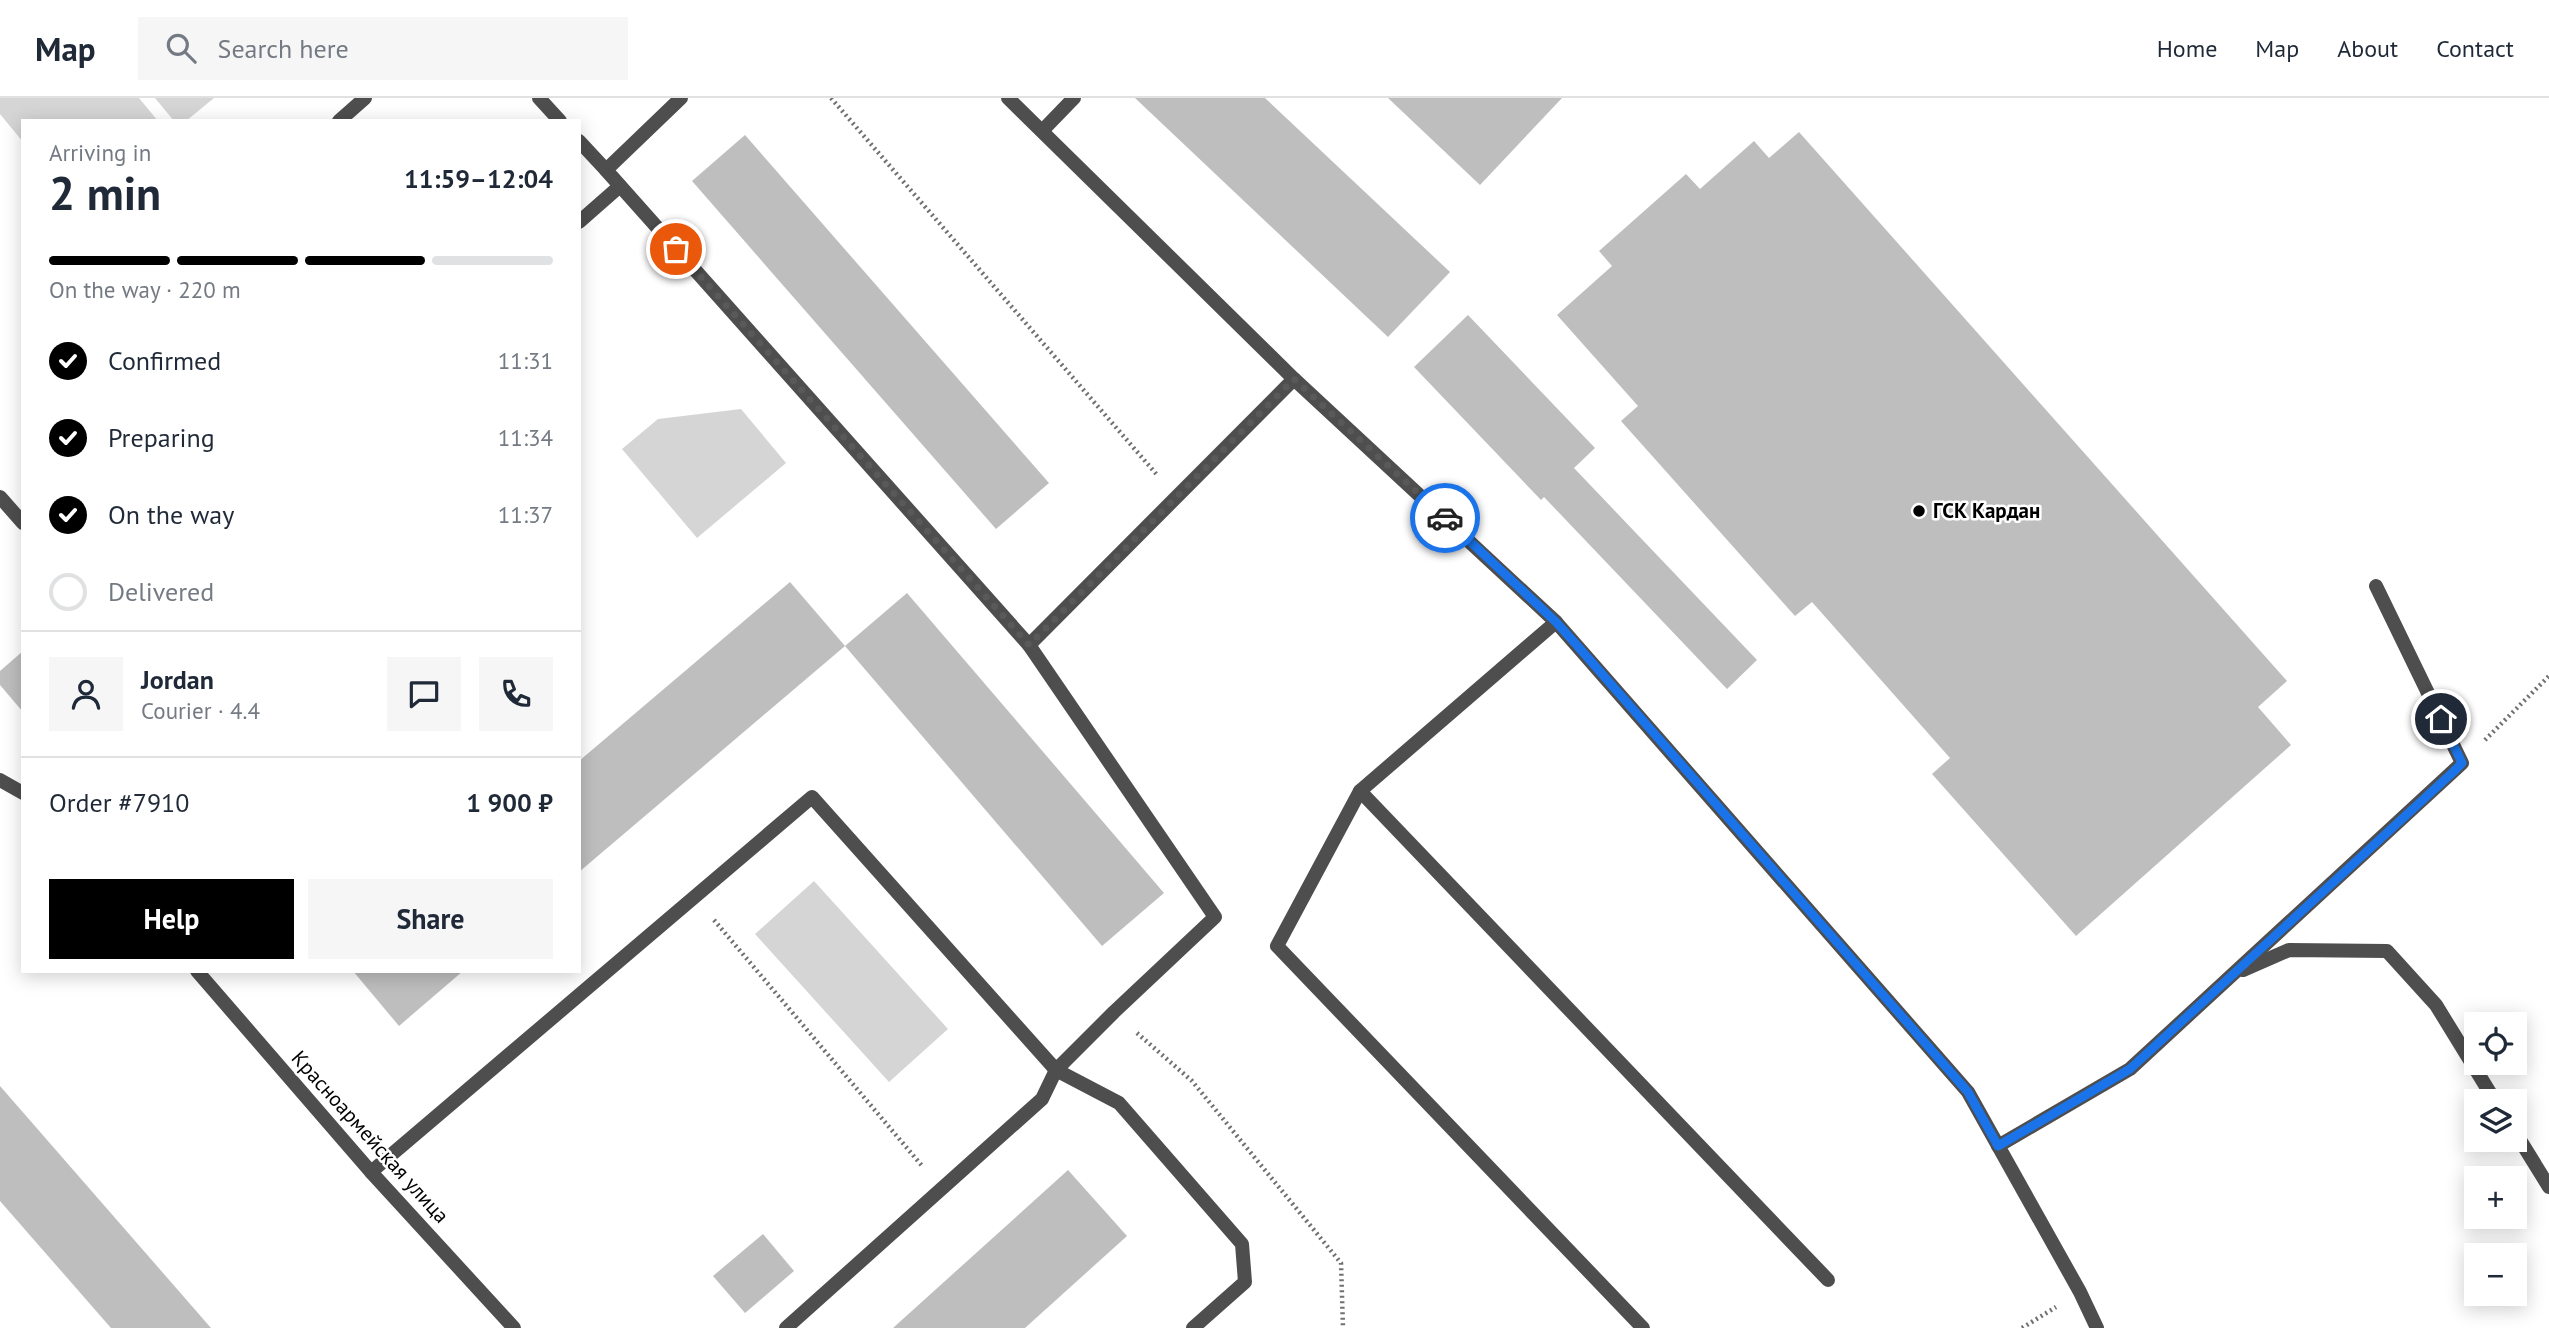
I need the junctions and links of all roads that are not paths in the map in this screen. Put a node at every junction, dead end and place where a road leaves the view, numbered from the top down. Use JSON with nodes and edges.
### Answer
{"nodes":[{"id":1,"x":365,"y":98,"type":"edge"},
{"id":2,"x":539,"y":98,"type":"edge"},
{"id":3,"x":681,"y":98,"type":"edge"},
{"id":4,"x":1008,"y":98,"type":"edge"},
{"id":5,"x":1074,"y":98,"type":"edge"},
{"id":6,"x":341,"y":119,"type":"edge"},
{"id":7,"x":558,"y":119,"type":"edge"},
{"id":8,"x":1043,"y":130,"type":"junction"},
{"id":9,"x":581,"y":143,"type":"edge"},
{"id":10,"x":606,"y":170,"type":"junction"},
{"id":11,"x":620,"y":186,"type":"junction"},
{"id":12,"x":581,"y":220,"type":"edge"},
{"id":13,"x":1294,"y":379,"type":"junction"},
{"id":14,"x":0,"y":498,"type":"edge"},
{"id":15,"x":21,"y":521,"type":"edge"},
{"id":16,"x":2376,"y":586,"type":"dead end"},
{"id":17,"x":1556,"y":622,"type":"junction"},
{"id":18,"x":1029,"y":645,"type":"junction"},
{"id":19,"x":0,"y":780,"type":"edge"},
{"id":20,"x":1360,"y":791,"type":"junction"},
{"id":21,"x":21,"y":792,"type":"edge"},
{"id":22,"x":199,"y":973,"type":"edge"},
{"id":23,"x":2232,"y":975,"type":"junction"},
{"id":24,"x":1056,"y":1070,"type":"junction"},
{"id":25,"x":2488,"y":1089,"type":"edge"},
{"id":26,"x":1998,"y":1146,"type":"junction"},
{"id":27,"x":2527,"y":1151,"type":"edge"},
{"id":28,"x":371,"y":1172,"type":"junction"},
{"id":29,"x":2549,"y":1187,"type":"edge"},
{"id":30,"x":1828,"y":1280,"type":"dead end"},
{"id":31,"x":514,"y":1328,"type":"edge"},
{"id":32,"x":786,"y":1328,"type":"edge"},
{"id":33,"x":1193,"y":1328,"type":"edge"},
{"id":34,"x":1643,"y":1328,"type":"edge"},
{"id":35,"x":2097,"y":1328,"type":"edge"}],
"edges":[{"from":1,"to":6,"type":"street"},
{"from":2,"to":7,"type":"street"},
{"from":3,"to":10,"type":"street"},
{"from":4,"to":8,"type":"street"},
{"from":5,"to":8,"type":"street"},
{"from":8,"to":13,"type":"street"},
{"from":9,"to":10,"type":"street"},
{"from":10,"to":11,"type":"street"},
{"from":11,"to":12,"type":"street"},
{"from":11,"to":18,"type":"street"},
{"from":13,"to":17,"type":"street"},
{"from":13,"to":18,"type":"street"},
{"from":14,"to":15,"type":"street"},
{"from":16,"to":23,"type":"street"},
{"from":17,"to":20,"type":"street"},
{"from":17,"to":26,"type":"street"},
{"from":18,"to":24,"type":"street"},
{"from":19,"to":21,"type":"street"},
{"from":20,"to":30,"type":"street"},
{"from":20,"to":34,"type":"street"},
{"from":22,"to":28,"type":"street","name":"Красноармейская улица"},
{"from":23,"to":25,"type":"street"},
{"from":23,"to":26,"type":"street"},
{"from":24,"to":28,"type":"street"},
{"from":24,"to":32,"type":"street"},
{"from":24,"to":33,"type":"street"},
{"from":26,"to":35,"type":"street"},
{"from":27,"to":29,"type":"street"},
{"from":28,"to":31,"type":"street","name":"Красноармейская улица"}]}
